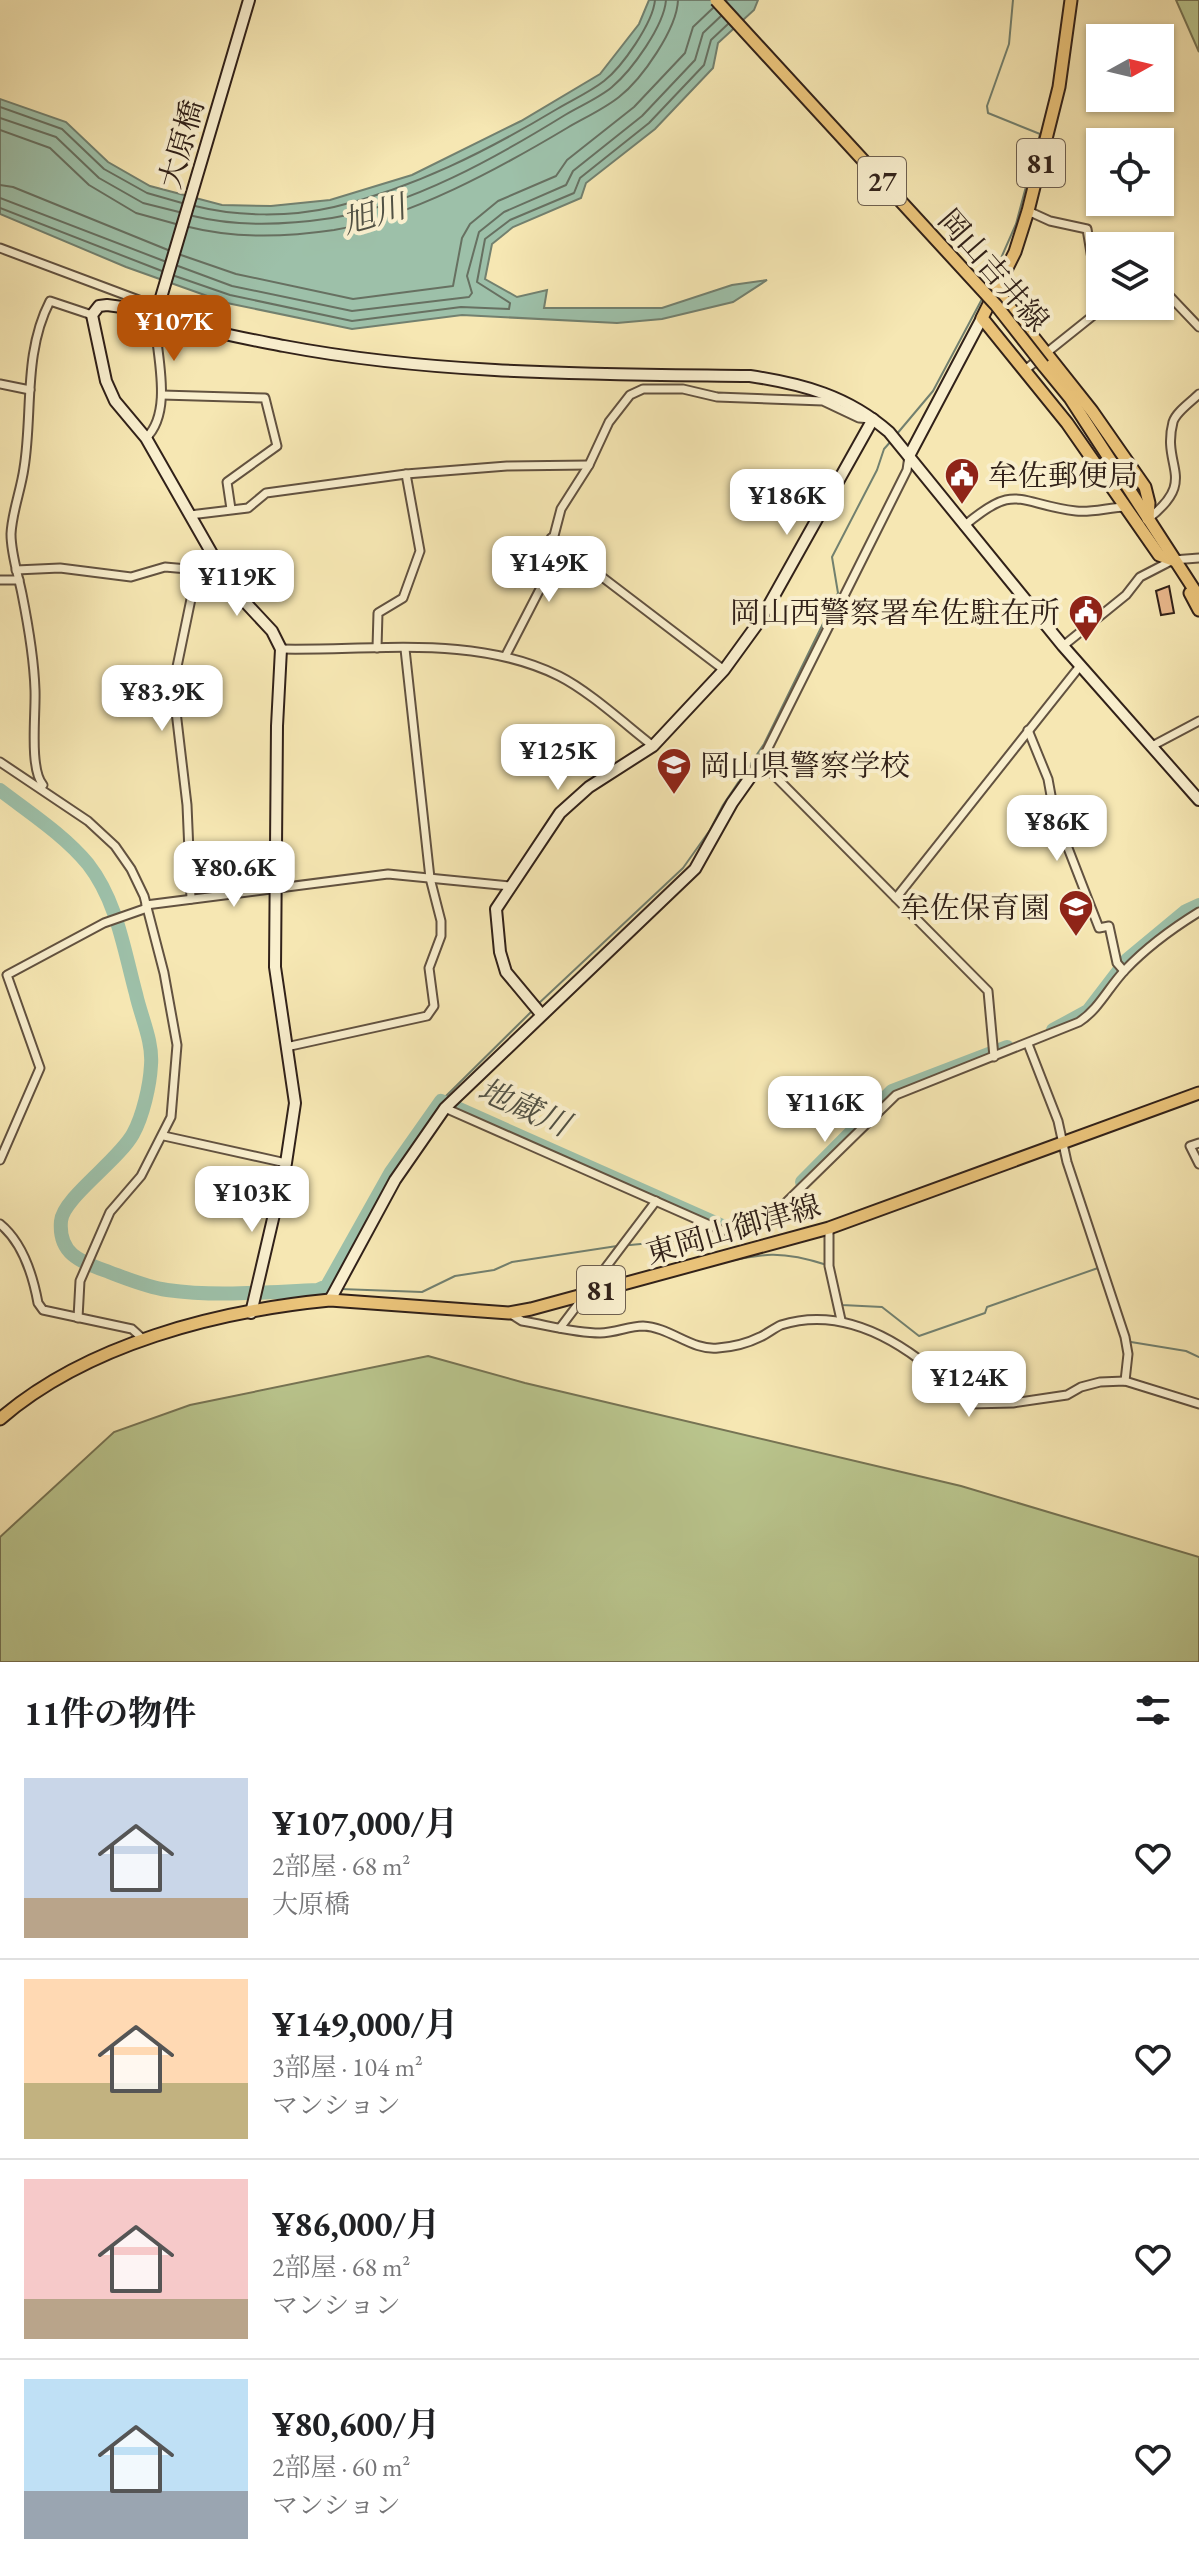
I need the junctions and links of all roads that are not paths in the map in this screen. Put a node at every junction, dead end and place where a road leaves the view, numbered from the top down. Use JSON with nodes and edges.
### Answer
{"nodes":[{"id":1,"x":249,"y":0,"type":"edge"},
{"id":2,"x":716,"y":0,"type":"edge"},
{"id":3,"x":1071,"y":0,"type":"edge"},
{"id":4,"x":1028,"y":211,"type":"junction"},
{"id":5,"x":1088,"y":232,"type":"edge"},
{"id":6,"x":0,"y":248,"type":"edge"},
{"id":7,"x":996,"y":290,"type":"junction"},
{"id":8,"x":1174,"y":301,"type":"edge"},
{"id":9,"x":160,"y":304,"type":"junction"},
{"id":10,"x":92,"y":315,"type":"junction"},
{"id":11,"x":982,"y":318,"type":"junction"},
{"id":12,"x":1087,"y":320,"type":"edge"},
{"id":13,"x":1199,"y":327,"type":"edge"},
{"id":14,"x":156,"y":333,"type":"dead end"},
{"id":15,"x":1047,"y":351,"type":"junction"},
{"id":16,"x":1025,"y":370,"type":"junction"},
{"id":17,"x":0,"y":384,"type":"edge"},
{"id":18,"x":30,"y":390,"type":"junction"},
{"id":19,"x":1199,"y":394,"type":"edge"},
{"id":20,"x":162,"y":395,"type":"junction"},
{"id":21,"x":873,"y":419,"type":"junction"},
{"id":22,"x":146,"y":438,"type":"junction"},
{"id":23,"x":906,"y":452,"type":"junction"},
{"id":24,"x":589,"y":465,"type":"junction"},
{"id":25,"x":406,"y":474,"type":"junction"},
{"id":26,"x":1133,"y":504,"type":"junction"},
{"id":27,"x":231,"y":509,"type":"junction"},
{"id":28,"x":190,"y":515,"type":"junction"},
{"id":29,"x":1148,"y":519,"type":"junction"},
{"id":30,"x":964,"y":526,"type":"junction"},
{"id":31,"x":551,"y":538,"type":"junction"},
{"id":32,"x":1199,"y":558,"type":"edge"},
{"id":33,"x":1173,"y":560,"type":"junction"},
{"id":34,"x":16,"y":570,"type":"junction"},
{"id":35,"x":197,"y":570,"type":"junction"},
{"id":36,"x":221,"y":572,"type":"junction"},
{"id":37,"x":0,"y":580,"type":"edge"},
{"id":38,"x":19,"y":580,"type":"junction"},
{"id":39,"x":1199,"y":597,"type":"edge"},
{"id":40,"x":1199,"y":610,"type":"edge"},
{"id":41,"x":1063,"y":646,"type":"junction"},
{"id":42,"x":377,"y":648,"type":"junction"},
{"id":43,"x":281,"y":649,"type":"junction"},
{"id":44,"x":405,"y":649,"type":"junction"},
{"id":45,"x":506,"y":655,"type":"junction"},
{"id":46,"x":1080,"y":666,"type":"junction"},
{"id":47,"x":724,"y":670,"type":"junction"},
{"id":48,"x":1199,"y":721,"type":"edge"},
{"id":49,"x":1028,"y":730,"type":"junction"},
{"id":50,"x":653,"y":746,"type":"junction"},
{"id":51,"x":1152,"y":746,"type":"junction"},
{"id":52,"x":0,"y":762,"type":"edge"},
{"id":53,"x":761,"y":762,"type":"junction"},
{"id":54,"x":50,"y":793,"type":"junction"},
{"id":55,"x":1199,"y":800,"type":"edge"},
{"id":56,"x":430,"y":878,"type":"junction"},
{"id":57,"x":510,"y":886,"type":"junction"},
{"id":58,"x":274,"y":888,"type":"junction"},
{"id":59,"x":896,"y":898,"type":"junction"},
{"id":60,"x":191,"y":899,"type":"junction"},
{"id":61,"x":147,"y":906,"type":"junction"},
{"id":62,"x":1199,"y":912,"type":"edge"},
{"id":63,"x":1124,"y":971,"type":"junction"},
{"id":64,"x":541,"y":1014,"type":"junction"},
{"id":65,"x":1028,"y":1044,"type":"junction"},
{"id":66,"x":286,"y":1047,"type":"junction"},
{"id":67,"x":994,"y":1057,"type":"junction"},
{"id":68,"x":1199,"y":1093,"type":"edge"},
{"id":69,"x":445,"y":1108,"type":"junction"},
{"id":70,"x":164,"y":1136,"type":"junction"},
{"id":71,"x":1063,"y":1143,"type":"junction"},
{"id":72,"x":1199,"y":1143,"type":"edge"},
{"id":73,"x":0,"y":1160,"type":"edge"},
{"id":74,"x":286,"y":1163,"type":"junction"},
{"id":75,"x":1199,"y":1164,"type":"edge"},
{"id":76,"x":656,"y":1201,"type":"junction"},
{"id":77,"x":0,"y":1224,"type":"edge"},
{"id":78,"x":829,"y":1228,"type":"junction"},
{"id":79,"x":585,"y":1294,"type":"junction"},
{"id":80,"x":330,"y":1300,"type":"junction"},
{"id":81,"x":251,"y":1313,"type":"junction"},
{"id":82,"x":509,"y":1313,"type":"junction"},
{"id":83,"x":78,"y":1318,"type":"junction"},
{"id":84,"x":841,"y":1320,"type":"junction"},
{"id":85,"x":560,"y":1328,"type":"junction"},
{"id":86,"x":143,"y":1339,"type":"junction"},
{"id":87,"x":1125,"y":1381,"type":"junction"},
{"id":88,"x":1199,"y":1404,"type":"edge"},
{"id":89,"x":0,"y":1419,"type":"edge"}],
"edges":[{"from":1,"to":9,"type":"street","name":"大原橋"},
{"from":2,"to":26,"type":"main road","name":"岡山吉井線","number":"27","bridge":true},
{"from":3,"to":4,"type":"main road","number":"81"},
{"from":4,"to":5,"type":"street"},
{"from":4,"to":7,"type":"main road","number":"81"},
{"from":6,"to":9,"type":"street"},
{"from":7,"to":11,"type":"main road","number":"81"},
{"from":7,"to":15,"type":"main road"},
{"from":8,"to":13,"type":"street"},
{"from":9,"to":10,"type":"street"},
{"from":9,"to":21,"type":"street"},
{"from":10,"to":18,"type":"street"},
{"from":10,"to":22,"type":"street"},
{"from":11,"to":16,"type":"main road"},
{"from":11,"to":23,"type":"street"},
{"from":12,"to":15,"type":"street"},
{"from":14,"to":20,"type":"street"},
{"from":15,"to":16,"type":"street"},
{"from":15,"to":29,"type":"main road"},
{"from":16,"to":26,"type":"main road"},
{"from":17,"to":18,"type":"street"},
{"from":18,"to":34,"type":"street"},
{"from":19,"to":29,"type":"street"},
{"from":20,"to":22,"type":"street"},
{"from":20,"to":27,"type":"street"},
{"from":21,"to":23,"type":"street"},
{"from":21,"to":24,"type":"street"},
{"from":21,"to":47,"type":"street"},
{"from":22,"to":28,"type":"street"},
{"from":23,"to":30,"type":"street"},
{"from":23,"to":53,"type":"street"},
{"from":24,"to":25,"type":"street"},
{"from":24,"to":31,"type":"street"},
{"from":25,"to":27,"type":"street"},
{"from":25,"to":42,"type":"street"},
{"from":26,"to":29,"type":"main road","name":"岡山吉井線","number":"27"},
{"from":26,"to":30,"type":"street"},
{"from":26,"to":33,"type":"main road"},
{"from":27,"to":28,"type":"street"},
{"from":28,"to":36,"type":"street"},
{"from":29,"to":33,"type":"main road","name":"岡山吉井線","number":"27"},
{"from":30,"to":41,"type":"street"},
{"from":31,"to":45,"type":"street"},
{"from":31,"to":47,"type":"street"},
{"from":32,"to":33,"type":"street"},
{"from":33,"to":39,"type":"main road","name":"岡山吉井線","number":"27"},
{"from":33,"to":40,"type":"main road","name":"岡山吉井線","number":"27"},
{"from":33,"to":41,"type":"street"},
{"from":34,"to":35,"type":"street"},
{"from":34,"to":38,"type":"street"},
{"from":35,"to":36,"type":"street"},
{"from":35,"to":60,"type":"street"},
{"from":36,"to":43,"type":"street"},
{"from":37,"to":38,"type":"street"},
{"from":38,"to":54,"type":"street"},
{"from":41,"to":46,"type":"street"},
{"from":42,"to":43,"type":"street"},
{"from":42,"to":44,"type":"street"},
{"from":43,"to":58,"type":"street"},
{"from":44,"to":45,"type":"street"},
{"from":44,"to":56,"type":"street"},
{"from":45,"to":50,"type":"street"},
{"from":46,"to":49,"type":"street"},
{"from":46,"to":51,"type":"street"},
{"from":47,"to":50,"type":"street"},
{"from":48,"to":51,"type":"street"},
{"from":49,"to":59,"type":"street"},
{"from":49,"to":63,"type":"street"},
{"from":50,"to":57,"type":"street"},
{"from":51,"to":55,"type":"street"},
{"from":52,"to":54,"type":"street"},
{"from":53,"to":59,"type":"street"},
{"from":53,"to":64,"type":"street"},
{"from":54,"to":61,"type":"street"},
{"from":56,"to":57,"type":"street"},
{"from":56,"to":58,"type":"street"},
{"from":56,"to":66,"type":"street"},
{"from":57,"to":64,"type":"street"},
{"from":58,"to":60,"type":"street"},
{"from":58,"to":66,"type":"street"},
{"from":59,"to":67,"type":"street"},
{"from":60,"to":61,"type":"street"},
{"from":61,"to":70,"type":"street"},
{"from":61,"to":73,"type":"street"},
{"from":62,"to":63,"type":"street"},
{"from":63,"to":65,"type":"street"},
{"from":64,"to":69,"type":"street"},
{"from":65,"to":67,"type":"street"},
{"from":65,"to":71,"type":"street"},
{"from":66,"to":74,"type":"street"},
{"from":67,"to":76,"type":"street"},
{"from":68,"to":71,"type":"main road","name":"東岡山御津線","number":"81"},
{"from":69,"to":76,"type":"street"},
{"from":69,"to":80,"type":"street"},
{"from":70,"to":74,"type":"street"},
{"from":70,"to":83,"type":"street"},
{"from":71,"to":78,"type":"main road","name":"東岡山御津線","number":"81"},
{"from":71,"to":87,"type":"street"},
{"from":72,"to":75,"type":"street"},
{"from":74,"to":81,"type":"street"},
{"from":76,"to":79,"type":"street"},
{"from":77,"to":83,"type":"street"},
{"from":78,"to":79,"type":"main road","name":"東岡山御津線","number":"81"},
{"from":78,"to":84,"type":"street"},
{"from":79,"to":82,"type":"main road","name":"東岡山御津線","number":"81"},
{"from":79,"to":85,"type":"street"},
{"from":80,"to":81,"type":"main road","name":"東岡山御津線","number":"81"},
{"from":80,"to":82,"type":"main road","name":"東岡山御津線","number":"81"},
{"from":81,"to":86,"type":"main road","name":"東岡山御津線","number":"81"},
{"from":82,"to":85,"type":"street"},
{"from":83,"to":86,"type":"street"},
{"from":84,"to":85,"type":"street"},
{"from":84,"to":87,"type":"street"},
{"from":86,"to":89,"type":"main road","name":"東岡山御津線","number":"81"},
{"from":87,"to":88,"type":"street"}]}
